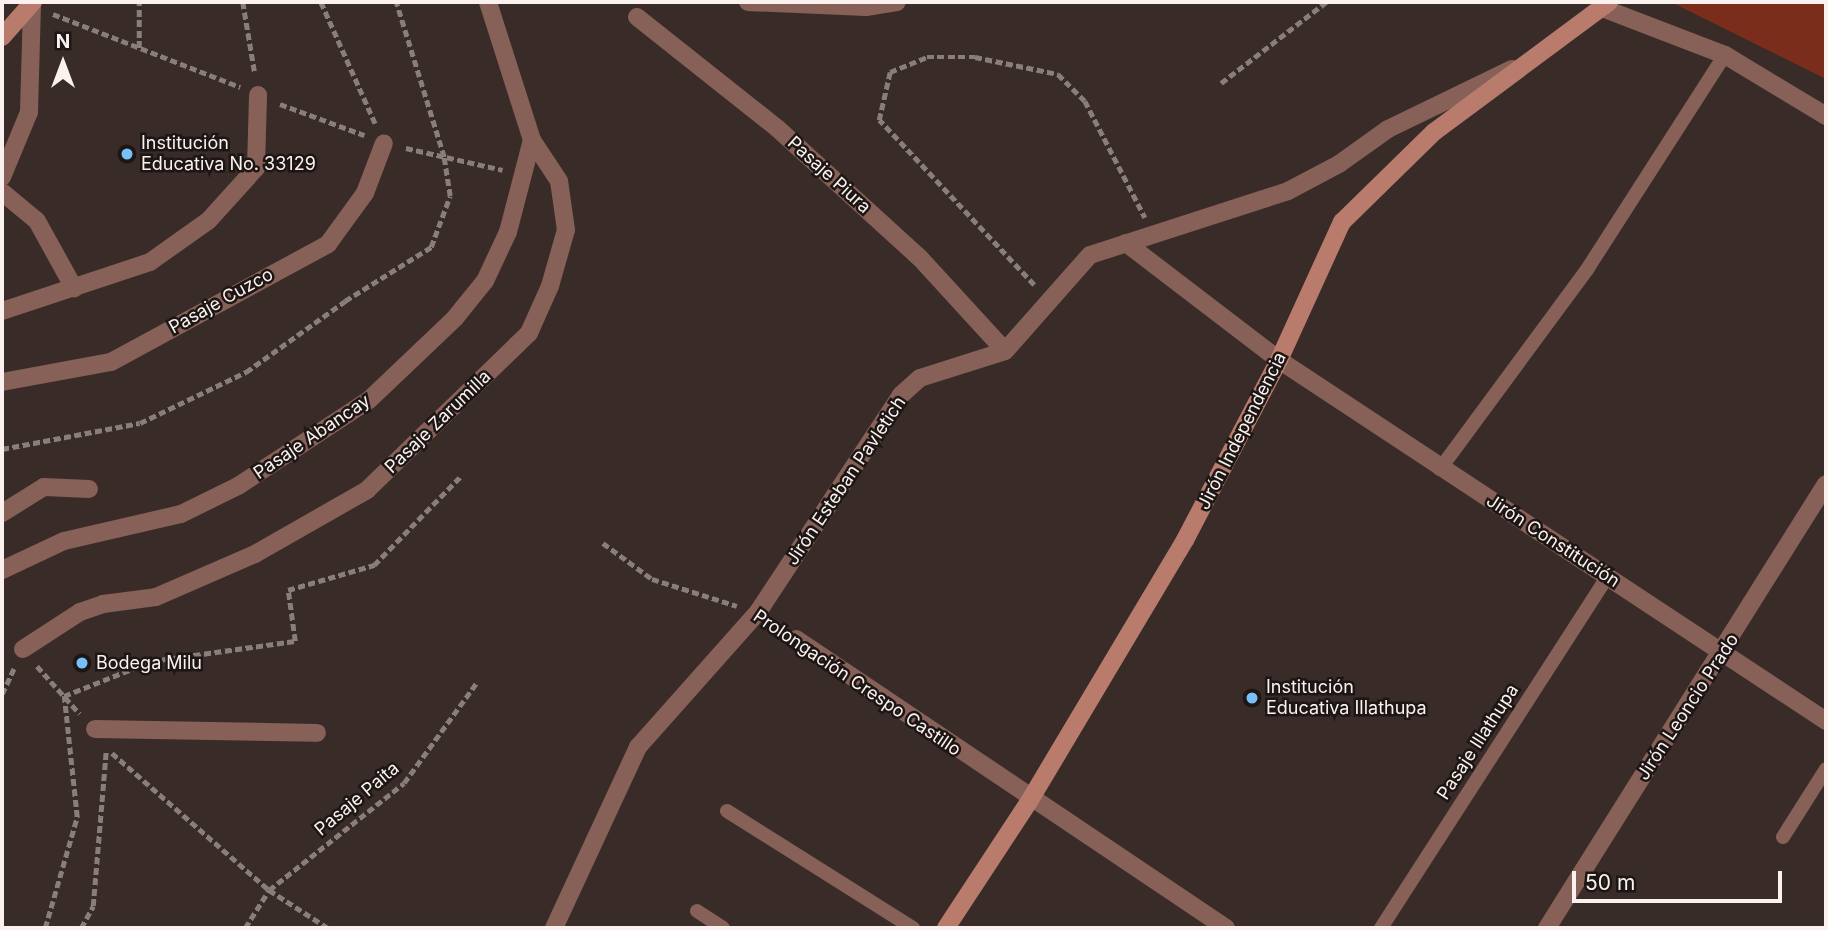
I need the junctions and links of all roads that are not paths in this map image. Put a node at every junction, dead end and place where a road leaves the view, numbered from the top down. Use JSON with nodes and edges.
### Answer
{"nodes":[{"id":1,"x":488,"y":2,"type":"edge"},
{"id":2,"x":748,"y":2,"type":"edge"},
{"id":3,"x":897,"y":2,"type":"edge"},
{"id":4,"x":32,"y":4,"type":"edge"},
{"id":5,"x":1607,"y":5,"type":"edge"},
{"id":6,"x":637,"y":16,"type":"dead end"},
{"id":7,"x":2,"y":37,"type":"edge"},
{"id":8,"x":1726,"y":55,"type":"junction"},
{"id":9,"x":1534,"y":58,"type":"junction"},
{"id":10,"x":258,"y":95,"type":"road end"},
{"id":11,"x":1826,"y":116,"type":"edge"},
{"id":12,"x":533,"y":140,"type":"junction"},
{"id":13,"x":384,"y":143,"type":"road end"},
{"id":14,"x":2,"y":177,"type":"edge"},
{"id":15,"x":2,"y":191,"type":"edge"},
{"id":16,"x":1126,"y":243,"type":"junction"},
{"id":17,"x":74,"y":288,"type":"junction"},
{"id":18,"x":2,"y":312,"type":"edge"},
{"id":19,"x":1005,"y":351,"type":"junction"},
{"id":20,"x":1279,"y":360,"type":"junction"},
{"id":21,"x":2,"y":382,"type":"edge"},
{"id":22,"x":1440,"y":469,"type":"junction"},
{"id":23,"x":1826,"y":484,"type":"edge"},
{"id":24,"x":89,"y":489,"type":"dead end"},
{"id":25,"x":2,"y":513,"type":"edge"},
{"id":26,"x":2,"y":570,"type":"edge"},
{"id":27,"x":1608,"y":576,"type":"junction"},
{"id":28,"x":796,"y":639,"type":"dead end"},
{"id":29,"x":23,"y":649,"type":"road end"},
{"id":30,"x":1723,"y":652,"type":"junction"},
{"id":31,"x":1826,"y":721,"type":"edge"},
{"id":32,"x":94,"y":730,"type":"road end"},
{"id":33,"x":317,"y":733,"type":"dead end"},
{"id":34,"x":1826,"y":769,"type":"edge"},
{"id":35,"x":1030,"y":800,"type":"junction"},
{"id":36,"x":727,"y":811,"type":"dead end"},
{"id":37,"x":1783,"y":837,"type":"dead end"},
{"id":38,"x":697,"y":911,"type":"dead end"},
{"id":39,"x":554,"y":928,"type":"edge"},
{"id":40,"x":723,"y":928,"type":"edge"},
{"id":41,"x":913,"y":928,"type":"edge"},
{"id":42,"x":946,"y":928,"type":"edge"},
{"id":43,"x":1226,"y":928,"type":"edge"},
{"id":44,"x":1381,"y":928,"type":"edge"},
{"id":45,"x":1547,"y":928,"type":"edge"}],
"edges":[{"from":1,"to":12,"type":"street","name":"Pasaje Zarumilla"},
{"from":2,"to":3,"type":"street"},
{"from":4,"to":7,"type":"street"},
{"from":4,"to":14,"type":"street"},
{"from":5,"to":8,"type":"street"},
{"from":5,"to":9,"type":"street","name":"Jirón Independencia"},
{"from":6,"to":19,"type":"street","name":"Pasaje Piura"},
{"from":8,"to":11,"type":"street"},
{"from":8,"to":22,"type":"lane"},
{"from":9,"to":16,"type":"street"},
{"from":9,"to":20,"type":"street","name":"Jirón Independencia"},
{"from":10,"to":17,"type":"street"},
{"from":12,"to":26,"type":"street","name":"Pasaje Abancay"},
{"from":12,"to":29,"type":"street","name":"Pasaje Zarumilla"},
{"from":13,"to":21,"type":"street","name":"Pasaje Cuzco"},
{"from":15,"to":17,"type":"street"},
{"from":16,"to":19,"type":"street"},
{"from":16,"to":20,"type":"street","name":"Jirón Constitución"},
{"from":17,"to":18,"type":"street"},
{"from":19,"to":39,"type":"street","name":"Jirón Esteban Pavletich"},
{"from":20,"to":22,"type":"street","name":"Jirón Constitución"},
{"from":20,"to":35,"type":"street","name":"Jirón Independencia"},
{"from":22,"to":27,"type":"street","name":"Jirón Constitución"},
{"from":23,"to":30,"type":"street","name":"Jirón Leoncio Prado"},
{"from":24,"to":25,"type":"street"},
{"from":27,"to":30,"type":"street","name":"Jirón Constitución"},
{"from":27,"to":44,"type":"lane","name":"Pasaje Illathupa"},
{"from":28,"to":35,"type":"street","name":"Prolongación Crespo Castillo"},
{"from":30,"to":31,"type":"street","name":"Jirón Constitución"},
{"from":30,"to":45,"type":"street","name":"Jirón Leoncio Prado"},
{"from":32,"to":33,"type":"street"},
{"from":34,"to":37,"type":"lane"},
{"from":35,"to":42,"type":"street","name":"Jirón Independencia"},
{"from":35,"to":43,"type":"street","name":"Prolongación Crespo Castillo"},
{"from":36,"to":41,"type":"lane"},
{"from":38,"to":40,"type":"lane"}]}
